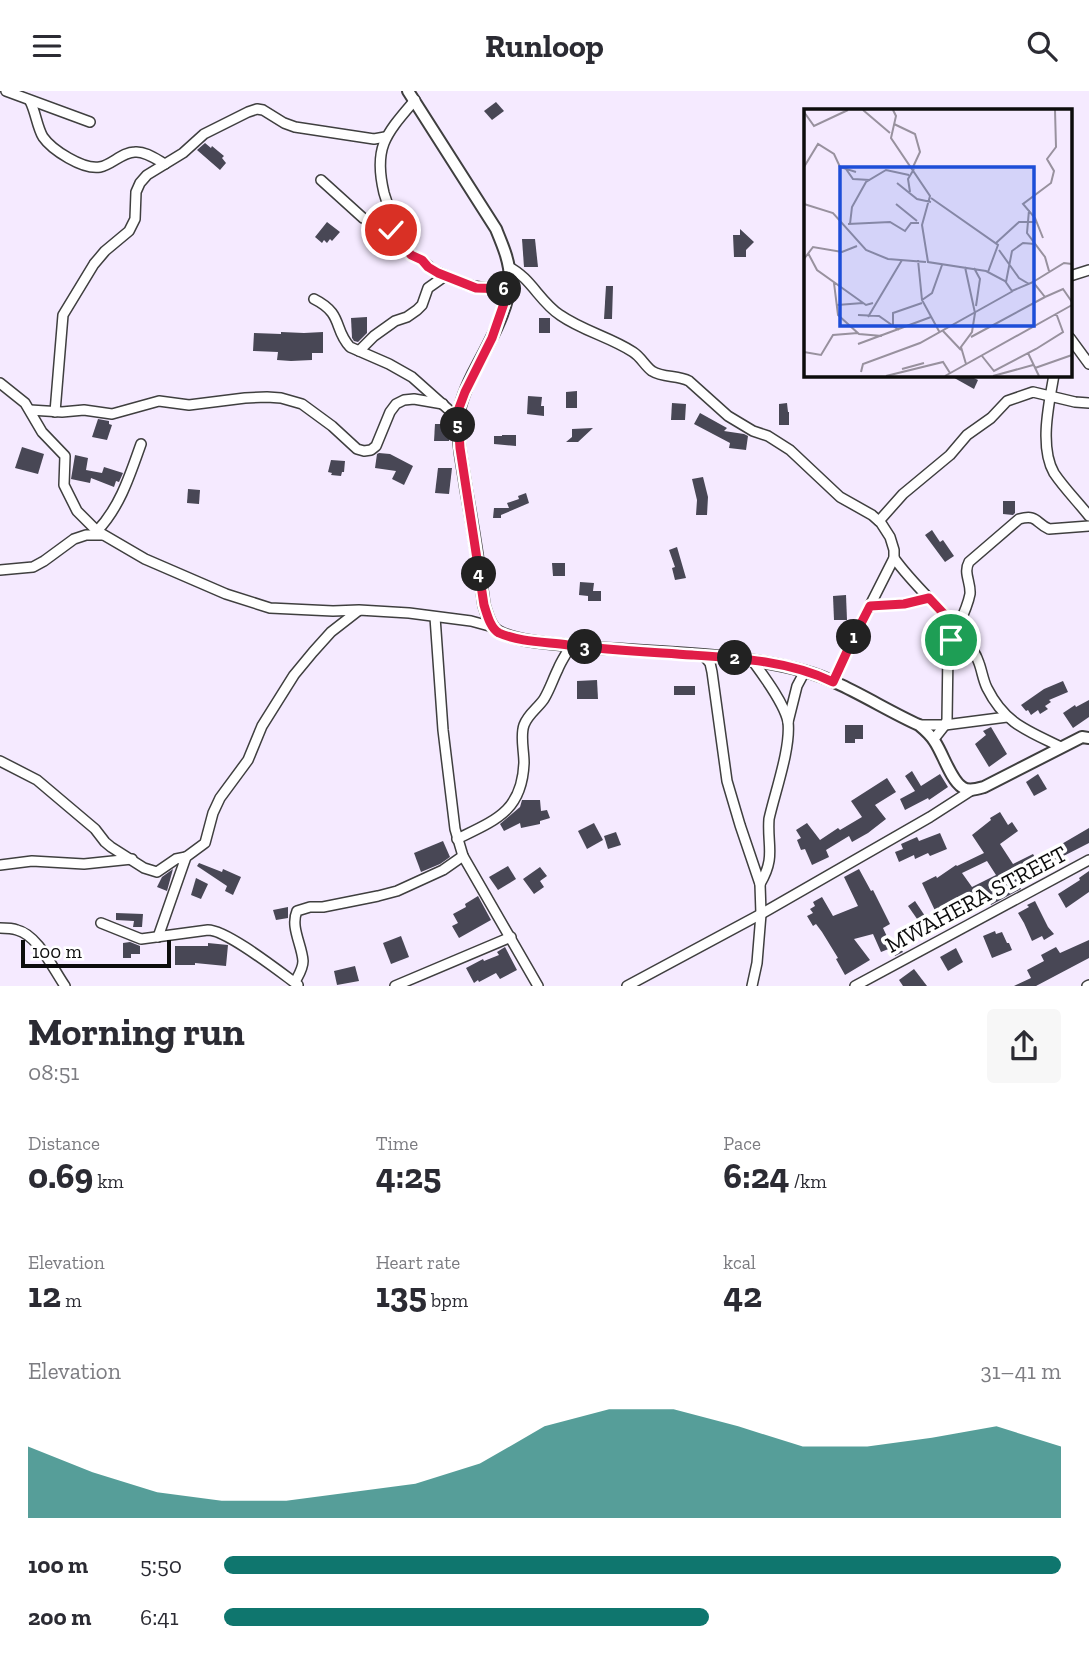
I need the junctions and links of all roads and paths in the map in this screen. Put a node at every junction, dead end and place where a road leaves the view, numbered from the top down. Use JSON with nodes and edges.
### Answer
{"nodes":[{"id":1,"x":6,"y":91,"type":"edge"},
{"id":2,"x":412,"y":96,"type":"edge"},
{"id":3,"x":30,"y":101,"type":"junction"},
{"id":4,"x":90,"y":122,"type":"dead end"},
{"id":5,"x":385,"y":137,"type":"junction"},
{"id":6,"x":165,"y":164,"type":"junction"},
{"id":7,"x":321,"y":180,"type":"dead end"},
{"id":8,"x":391,"y":230,"type":"junction"},
{"id":9,"x":509,"y":267,"type":"junction"},
{"id":10,"x":1089,"y":270,"type":"edge"},
{"id":11,"x":1072,"y":275,"type":"edge"},
{"id":12,"x":445,"y":276,"type":"junction"},
{"id":13,"x":509,"y":289,"type":"junction"},
{"id":14,"x":314,"y":299,"type":"dead end"},
{"id":15,"x":1072,"y":341,"type":"edge"},
{"id":16,"x":359,"y":351,"type":"junction"},
{"id":17,"x":1089,"y":364,"type":"edge"},
{"id":18,"x":1055,"y":376,"type":"edge"},
{"id":19,"x":0,"y":383,"type":"edge"},
{"id":20,"x":1051,"y":396,"type":"junction"},
{"id":21,"x":1089,"y":403,"type":"edge"},
{"id":22,"x":443,"y":404,"type":"junction"},
{"id":23,"x":30,"y":410,"type":"junction"},
{"id":24,"x":55,"y":412,"type":"junction"},
{"id":25,"x":458,"y":418,"type":"junction"},
{"id":26,"x":141,"y":444,"type":"dead end"},
{"id":27,"x":1089,"y":516,"type":"edge"},
{"id":28,"x":879,"y":521,"type":"junction"},
{"id":29,"x":1089,"y":526,"type":"edge"},
{"id":30,"x":100,"y":533,"type":"junction"},
{"id":31,"x":894,"y":558,"type":"junction"},
{"id":32,"x":0,"y":570,"type":"edge"},
{"id":33,"x":929,"y":598,"type":"junction"},
{"id":34,"x":870,"y":606,"type":"junction"},
{"id":35,"x":359,"y":610,"type":"junction"},
{"id":36,"x":435,"y":617,"type":"junction"},
{"id":37,"x":493,"y":627,"type":"junction"},
{"id":38,"x":958,"y":629,"type":"junction"},
{"id":39,"x":571,"y":645,"type":"junction"},
{"id":40,"x":704,"y":656,"type":"junction"},
{"id":41,"x":752,"y":660,"type":"junction"},
{"id":42,"x":805,"y":671,"type":"junction"},
{"id":43,"x":833,"y":682,"type":"junction"},
{"id":44,"x":1007,"y":717,"type":"junction"},
{"id":45,"x":788,"y":723,"type":"junction"},
{"id":46,"x":919,"y":725,"type":"junction"},
{"id":47,"x":945,"y":725,"type":"junction"},
{"id":48,"x":1087,"y":735,"type":"edge"},
{"id":49,"x":934,"y":739,"type":"junction"},
{"id":50,"x":1062,"y":747,"type":"junction"},
{"id":51,"x":0,"y":761,"type":"edge"},
{"id":52,"x":972,"y":790,"type":"junction"},
{"id":53,"x":457,"y":839,"type":"junction"},
{"id":54,"x":463,"y":856,"type":"junction"},
{"id":55,"x":187,"y":857,"type":"junction"},
{"id":56,"x":132,"y":859,"type":"junction"},
{"id":57,"x":1089,"y":860,"type":"edge"},
{"id":58,"x":0,"y":865,"type":"edge"},
{"id":59,"x":760,"y":884,"type":"junction"},
{"id":60,"x":761,"y":914,"type":"junction"},
{"id":61,"x":100,"y":923,"type":"dead end"},
{"id":62,"x":0,"y":927,"type":"edge"},
{"id":63,"x":158,"y":937,"type":"junction"},
{"id":64,"x":511,"y":937,"type":"junction"},
{"id":65,"x":297,"y":984,"type":"edge"},
{"id":66,"x":65,"y":986,"type":"edge"},
{"id":67,"x":395,"y":986,"type":"edge"},
{"id":68,"x":538,"y":986,"type":"edge"},
{"id":69,"x":627,"y":986,"type":"edge"},
{"id":70,"x":752,"y":986,"type":"edge"},
{"id":71,"x":855,"y":986,"type":"edge"}],
"edges":[{"from":1,"to":3,"type":"street"},
{"from":2,"to":5,"type":"street"},
{"from":2,"to":9,"type":"street"},
{"from":3,"to":4,"type":"street"},
{"from":3,"to":6,"type":"street"},
{"from":5,"to":6,"type":"street"},
{"from":5,"to":8,"type":"street"},
{"from":6,"to":24,"type":"street"},
{"from":7,"to":8,"type":"street"},
{"from":8,"to":12,"type":"street"},
{"from":9,"to":13,"type":"street"},
{"from":9,"to":28,"type":"street"},
{"from":10,"to":11,"type":"street"},
{"from":12,"to":13,"type":"street"},
{"from":12,"to":16,"type":"street"},
{"from":13,"to":25,"type":"street"},
{"from":14,"to":16,"type":"street"},
{"from":15,"to":17,"type":"street"},
{"from":16,"to":22,"type":"street"},
{"from":18,"to":20,"type":"street"},
{"from":19,"to":23,"type":"street"},
{"from":20,"to":21,"type":"street"},
{"from":20,"to":27,"type":"street"},
{"from":20,"to":28,"type":"street"},
{"from":22,"to":24,"type":"street"},
{"from":22,"to":25,"type":"street"},
{"from":23,"to":24,"type":"street"},
{"from":23,"to":30,"type":"street"},
{"from":25,"to":37,"type":"street"},
{"from":26,"to":30,"type":"street"},
{"from":28,"to":31,"type":"street"},
{"from":29,"to":38,"type":"street"},
{"from":30,"to":32,"type":"street"},
{"from":30,"to":35,"type":"street"},
{"from":31,"to":33,"type":"street"},
{"from":31,"to":34,"type":"street"},
{"from":33,"to":34,"type":"street"},
{"from":33,"to":38,"type":"street"},
{"from":34,"to":43,"type":"street"},
{"from":35,"to":36,"type":"street"},
{"from":35,"to":55,"type":"street"},
{"from":36,"to":37,"type":"street"},
{"from":36,"to":53,"type":"street"},
{"from":37,"to":39,"type":"street"},
{"from":38,"to":44,"type":"street"},
{"from":38,"to":47,"type":"street"},
{"from":39,"to":40,"type":"street"},
{"from":39,"to":53,"type":"street"},
{"from":40,"to":41,"type":"street"},
{"from":40,"to":59,"type":"street"},
{"from":41,"to":42,"type":"street"},
{"from":41,"to":45,"type":"street"},
{"from":42,"to":43,"type":"street"},
{"from":42,"to":45,"type":"street"},
{"from":43,"to":46,"type":"street"},
{"from":44,"to":47,"type":"street"},
{"from":44,"to":50,"type":"street"},
{"from":45,"to":59,"type":"street"},
{"from":46,"to":47,"type":"street"},
{"from":46,"to":49,"type":"street"},
{"from":47,"to":49,"type":"street"},
{"from":48,"to":50,"type":"street"},
{"from":49,"to":52,"type":"street"},
{"from":50,"to":52,"type":"street"},
{"from":51,"to":56,"type":"street"},
{"from":52,"to":60,"type":"street"},
{"from":53,"to":54,"type":"street"},
{"from":54,"to":64,"type":"street"},
{"from":54,"to":65,"type":"street"},
{"from":55,"to":56,"type":"street"},
{"from":55,"to":63,"type":"street"},
{"from":56,"to":58,"type":"street"},
{"from":57,"to":71,"type":"street","name":"MWAHERA STREET"},
{"from":59,"to":60,"type":"street"},
{"from":60,"to":69,"type":"street"},
{"from":60,"to":70,"type":"street"},
{"from":61,"to":63,"type":"street"},
{"from":62,"to":66,"type":"street"},
{"from":63,"to":65,"type":"street"},
{"from":64,"to":67,"type":"street"},
{"from":64,"to":68,"type":"street"}]}
